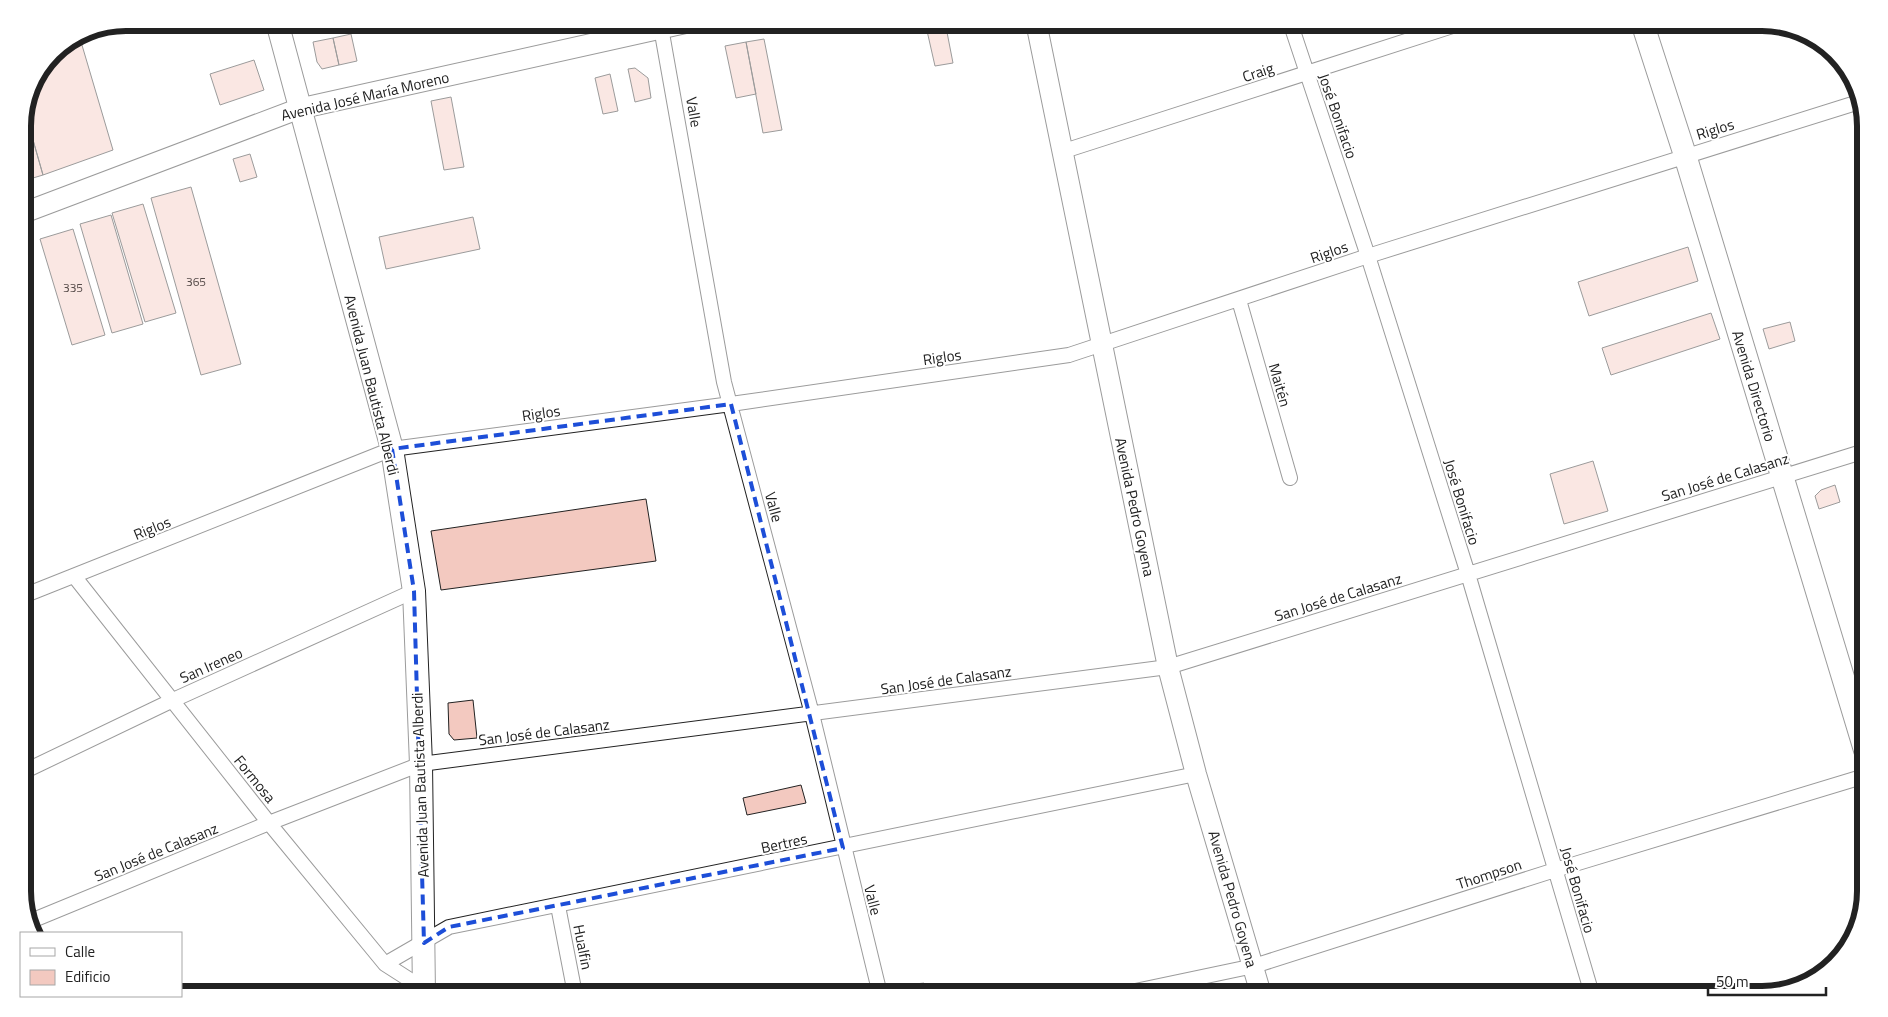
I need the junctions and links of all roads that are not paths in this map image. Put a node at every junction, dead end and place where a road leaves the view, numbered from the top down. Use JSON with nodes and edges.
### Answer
{"nodes":[{"id":1,"x":279,"y":31,"type":"edge"},
{"id":2,"x":639,"y":31,"type":"edge"},
{"id":3,"x":662,"y":31,"type":"edge"},
{"id":4,"x":1038,"y":31,"type":"edge"},
{"id":5,"x":1293,"y":31,"type":"edge"},
{"id":6,"x":1438,"y":31,"type":"edge"},
{"id":7,"x":1645,"y":31,"type":"edge"},
{"id":8,"x":1307,"y":74,"type":"junction"},
{"id":9,"x":1854,"y":104,"type":"edge"},
{"id":10,"x":298,"y":109,"type":"junction"},
{"id":11,"x":1061,"y":152,"type":"junction"},
{"id":12,"x":1685,"y":156,"type":"junction"},
{"id":13,"x":31,"y":209,"type":"edge"},
{"id":14,"x":1368,"y":256,"type":"junction"},
{"id":15,"x":1239,"y":300,"type":"junction"},
{"id":16,"x":1100,"y":344,"type":"junction"},
{"id":17,"x":731,"y":404,"type":"junction"},
{"id":18,"x":392,"y":449,"type":"junction"},
{"id":19,"x":1857,"y":453,"type":"edge"},
{"id":20,"x":1782,"y":476,"type":"junction"},
{"id":21,"x":1290,"y":478,"type":"dead end"},
{"id":22,"x":1468,"y":574,"type":"junction"},
{"id":23,"x":74,"y":576,"type":"junction"},
{"id":24,"x":414,"y":591,"type":"junction"},
{"id":25,"x":31,"y":593,"type":"edge"},
{"id":26,"x":1168,"y":667,"type":"junction"},
{"id":27,"x":171,"y":701,"type":"junction"},
{"id":28,"x":812,"y":714,"type":"junction"},
{"id":29,"x":1857,"y":721,"type":"edge"},
{"id":30,"x":421,"y":764,"type":"junction"},
{"id":31,"x":31,"y":768,"type":"edge"},
{"id":32,"x":1196,"y":774,"type":"junction"},
{"id":33,"x":1857,"y":779,"type":"edge"},
{"id":34,"x":269,"y":823,"type":"junction"},
{"id":35,"x":843,"y":848,"type":"junction"},
{"id":36,"x":1555,"y":870,"type":"junction"},
{"id":37,"x":558,"y":906,"type":"junction"},
{"id":38,"x":36,"y":919,"type":"edge"},
{"id":39,"x":424,"y":943,"type":"junction"},
{"id":40,"x":385,"y":964,"type":"junction"},
{"id":41,"x":1254,"y":966,"type":"junction"},
{"id":42,"x":411,"y":986,"type":"edge"},
{"id":43,"x":420,"y":986,"type":"edge"},
{"id":44,"x":574,"y":986,"type":"edge"},
{"id":45,"x":878,"y":986,"type":"edge"},
{"id":46,"x":1159,"y":986,"type":"edge"},
{"id":47,"x":1258,"y":986,"type":"edge"},
{"id":48,"x":1590,"y":986,"type":"edge"}],
"edges":[{"from":1,"to":10,"type":"main road","name":"Avenida Juan Bautista Alberdi"},
{"from":2,"to":10,"type":"main road","name":"Avenida José María Moreno"},
{"from":3,"to":17,"type":"street","name":"Valle"},
{"from":4,"to":11,"type":"main road","name":"Avenida Pedro Goyena"},
{"from":5,"to":8,"type":"street","name":"José Bonifacio"},
{"from":6,"to":8,"type":"street","name":"Craig"},
{"from":7,"to":12,"type":"main road","name":"Avenida Directorio"},
{"from":8,"to":11,"type":"street","name":"Craig"},
{"from":8,"to":14,"type":"street","name":"José Bonifacio"},
{"from":9,"to":12,"type":"street","name":"Riglos"},
{"from":10,"to":13,"type":"main road","name":"Avenida José María Moreno"},
{"from":10,"to":18,"type":"main road","name":"Avenida Juan Bautista Alberdi"},
{"from":11,"to":16,"type":"main road","name":"Avenida Pedro Goyena"},
{"from":12,"to":14,"type":"street","name":"Riglos"},
{"from":12,"to":20,"type":"main road","name":"Avenida Directorio"},
{"from":14,"to":15,"type":"street","name":"Riglos"},
{"from":14,"to":22,"type":"street","name":"José Bonifacio"},
{"from":15,"to":16,"type":"street","name":"Riglos"},
{"from":15,"to":21,"type":"street","name":"Maitén"},
{"from":16,"to":17,"type":"street","name":"Riglos"},
{"from":16,"to":26,"type":"main road","name":"Avenida Pedro Goyena"},
{"from":17,"to":18,"type":"street","name":"Riglos"},
{"from":17,"to":28,"type":"street","name":"Valle"},
{"from":18,"to":23,"type":"street","name":"Riglos"},
{"from":18,"to":24,"type":"main road","name":"Avenida Juan Bautista Alberdi"},
{"from":19,"to":20,"type":"street","name":"San José de Calasanz"},
{"from":20,"to":22,"type":"street","name":"San José de Calasanz"},
{"from":20,"to":29,"type":"main road","name":"Avenida Directorio"},
{"from":22,"to":26,"type":"street","name":"San José de Calasanz"},
{"from":22,"to":36,"type":"street","name":"José Bonifacio"},
{"from":23,"to":25,"type":"street","name":"Riglos"},
{"from":23,"to":27,"type":"street","name":"Formosa"},
{"from":24,"to":27,"type":"street","name":"San Ireneo"},
{"from":24,"to":30,"type":"main road","name":"Avenida Juan Bautista Alberdi"},
{"from":26,"to":28,"type":"street","name":"San José de Calasanz"},
{"from":26,"to":32,"type":"main road","name":"Avenida Pedro Goyena"},
{"from":27,"to":31,"type":"street","name":"San Ireneo"},
{"from":27,"to":34,"type":"street","name":"Formosa"},
{"from":28,"to":30,"type":"street","name":"San José de Calasanz"},
{"from":28,"to":35,"type":"street","name":"Valle"},
{"from":30,"to":34,"type":"street","name":"San José de Calasanz"},
{"from":30,"to":39,"type":"main road","name":"Avenida Juan Bautista Alberdi"},
{"from":32,"to":35,"type":"street","name":"Bertres"},
{"from":32,"to":41,"type":"main road","name":"Avenida Pedro Goyena"},
{"from":33,"to":36,"type":"street","name":"Thompson"},
{"from":34,"to":38,"type":"street","name":"San José de Calasanz"},
{"from":34,"to":40,"type":"street","name":"Formosa"},
{"from":35,"to":37,"type":"street","name":"Bertres"},
{"from":35,"to":45,"type":"street","name":"Valle"},
{"from":36,"to":41,"type":"street","name":"Thompson"},
{"from":36,"to":48,"type":"street","name":"José Bonifacio"},
{"from":37,"to":39,"type":"street","name":"Bertres"},
{"from":37,"to":44,"type":"street","name":"Hualfin"},
{"from":39,"to":40,"type":"street","name":"Bertres"},
{"from":39,"to":43,"type":"main road","name":"Avenida Juan Bautista Alberdi"},
{"from":40,"to":42,"type":"street","name":"Formosa"},
{"from":41,"to":46,"type":"street","name":"Thompson"},
{"from":41,"to":47,"type":"main road","name":"Avenida Pedro Goyena"}]}
